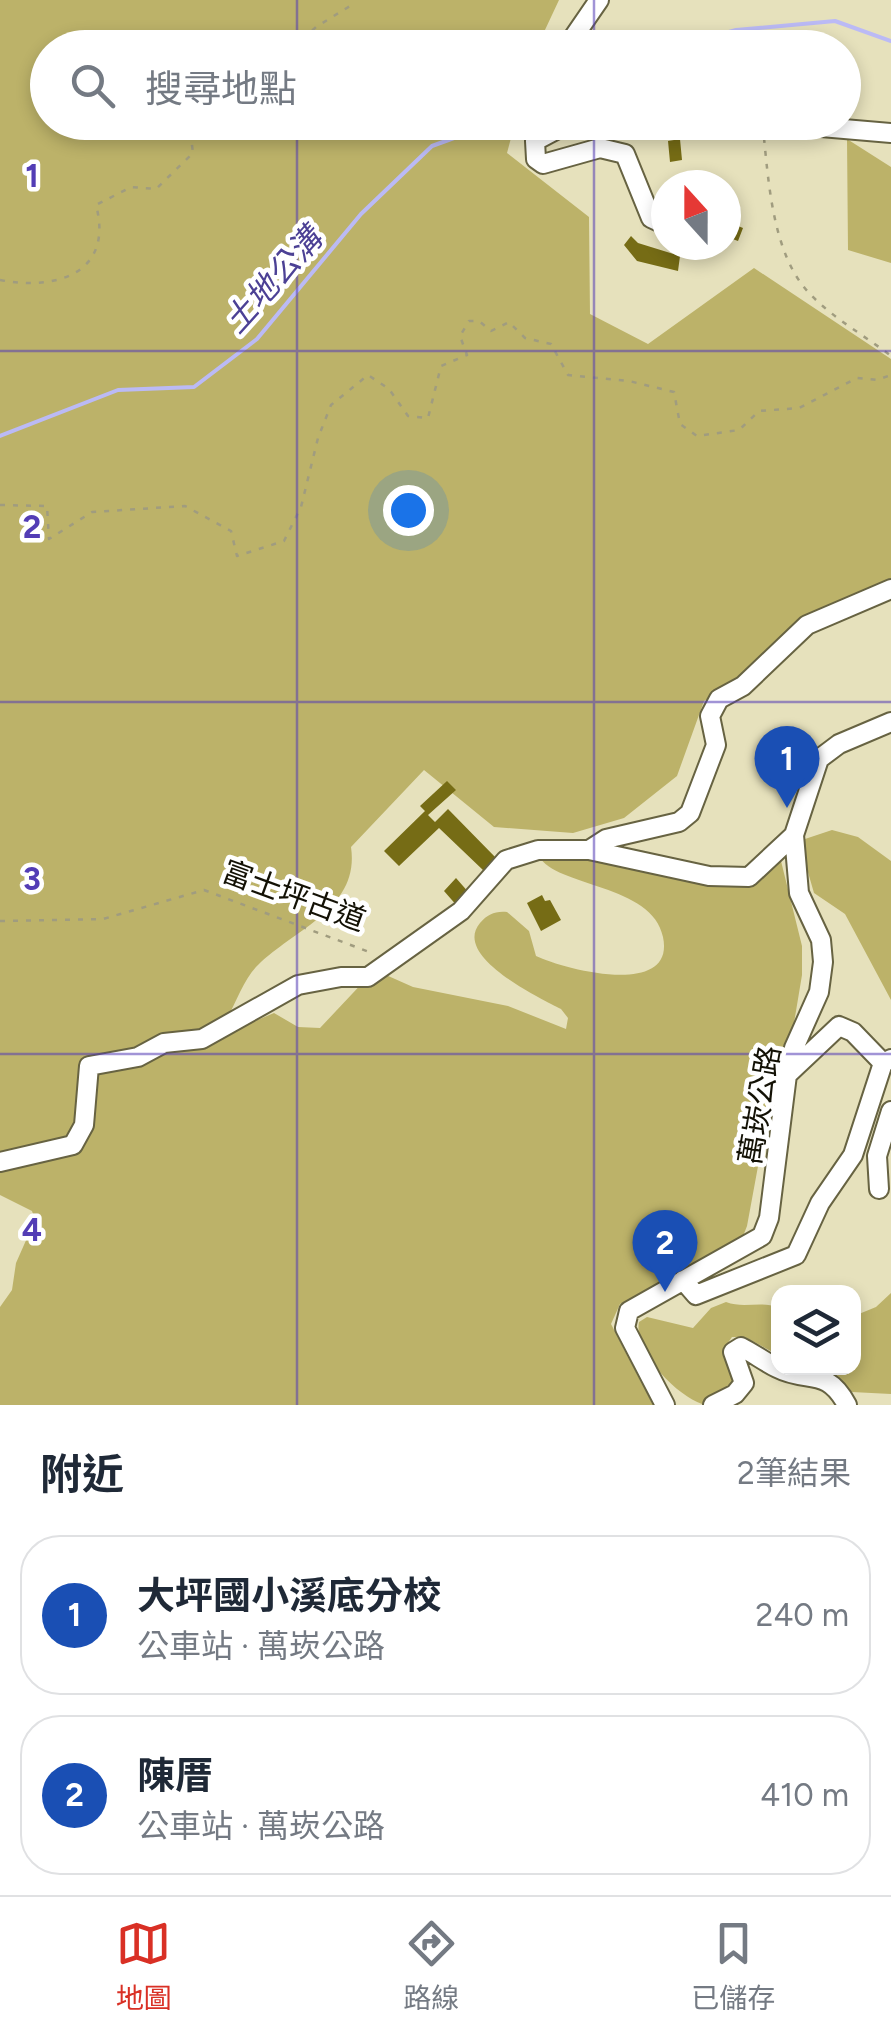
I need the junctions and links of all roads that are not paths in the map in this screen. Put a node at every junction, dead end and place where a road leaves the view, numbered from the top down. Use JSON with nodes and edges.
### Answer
{"nodes":[{"id":1,"x":599,"y":0,"type":"edge"},
{"id":2,"x":578,"y":30,"type":"edge"},
{"id":3,"x":861,"y":130,"type":"edge"},
{"id":4,"x":890,"y":132,"type":"edge"},
{"id":5,"x":537,"y":140,"type":"edge"},
{"id":6,"x":651,"y":218,"type":"edge"},
{"id":7,"x":891,"y":589,"type":"edge"},
{"id":8,"x":891,"y":722,"type":"edge"},
{"id":9,"x":794,"y":835,"type":"junction"},
{"id":10,"x":589,"y":850,"type":"junction"},
{"id":11,"x":888,"y":1066,"type":"edge"},
{"id":12,"x":787,"y":1075,"type":"junction"},
{"id":13,"x":891,"y":1110,"type":"edge"},
{"id":14,"x":0,"y":1162,"type":"edge"},
{"id":15,"x":879,"y":1189,"type":"dead end"},
{"id":16,"x":683,"y":1280,"type":"junction"},
{"id":17,"x":665,"y":1405,"type":"edge"},
{"id":18,"x":713,"y":1405,"type":"edge"},
{"id":19,"x":848,"y":1405,"type":"edge"}],
"edges":[{"from":1,"to":2,"type":"street"},
{"from":3,"to":4,"type":"street"},
{"from":5,"to":6,"type":"street"},
{"from":7,"to":10,"type":"street","name":"富士坪古道"},
{"from":8,"to":9,"type":"street","name":"萬崁公路"},
{"from":9,"to":10,"type":"street"},
{"from":9,"to":12,"type":"street","name":"萬崁公路"},
{"from":10,"to":14,"type":"street","name":"富士坪古道"},
{"from":11,"to":12,"type":"street"},
{"from":11,"to":16,"type":"street"},
{"from":12,"to":16,"type":"street","name":"萬崁公路"},
{"from":13,"to":15,"type":"street"},
{"from":16,"to":17,"type":"street","name":"萬崁公路"},
{"from":18,"to":19,"type":"street"}]}
